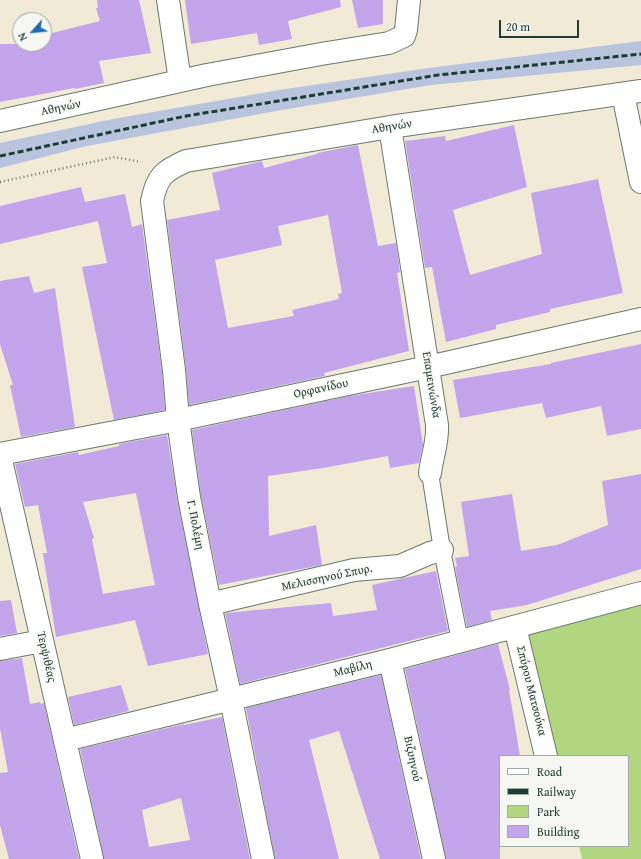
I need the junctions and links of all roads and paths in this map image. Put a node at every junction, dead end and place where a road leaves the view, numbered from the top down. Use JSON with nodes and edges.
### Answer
{"nodes":[{"id":1,"x":168,"y":0,"type":"edge"},
{"id":2,"x":409,"y":0,"type":"edge"},
{"id":3,"x":180,"y":81,"type":"junction"},
{"id":4,"x":632,"y":93,"type":"edge"},
{"id":5,"x":0,"y":121,"type":"edge"},
{"id":6,"x":390,"y":127,"type":"junction"},
{"id":7,"x":171,"y":167,"type":"junction"},
{"id":8,"x":0,"y":182,"type":"edge"},
{"id":9,"x":641,"y":182,"type":"edge"},
{"id":10,"x":155,"y":187,"type":"joint"},
{"id":11,"x":641,"y":319,"type":"edge"},
{"id":12,"x":428,"y":367,"type":"junction"},
{"id":13,"x":178,"y":420,"type":"junction"},
{"id":14,"x":0,"y":455,"type":"edge"},
{"id":15,"x":430,"y":473,"type":"joint"},
{"id":16,"x":442,"y":550,"type":"junction"},
{"id":17,"x":641,"y":592,"type":"edge"},
{"id":18,"x":210,"y":604,"type":"junction"},
{"id":19,"x":515,"y":627,"type":"junction"},
{"id":20,"x":42,"y":641,"type":"junction"},
{"id":21,"x":460,"y":641,"type":"junction"},
{"id":22,"x":0,"y":649,"type":"edge"},
{"id":23,"x":390,"y":660,"type":"junction"},
{"id":24,"x":231,"y":699,"type":"junction"},
{"id":25,"x":65,"y":740,"type":"junction"},
{"id":26,"x":546,"y":755,"type":"edge"},
{"id":27,"x":92,"y":859,"type":"edge"},
{"id":28,"x":263,"y":859,"type":"edge"},
{"id":29,"x":434,"y":859,"type":"edge"}],
"edges":[{"from":1,"to":3,"type":"street"},
{"from":2,"to":3,"type":"street","name":"Αθηνών"},
{"from":3,"to":5,"type":"street","name":"Αθηνών"},
{"from":4,"to":6,"type":"street","name":"Αθηνών"},
{"from":4,"to":9,"type":"street"},
{"from":6,"to":7,"type":"street","name":"Αθηνών"},
{"from":6,"to":12,"type":"street","name":"Επαμεινώνδα"},
{"from":7,"to":8,"type":"path"},
{"from":7,"to":10,"type":"street","name":"Αθηνών"},
{"from":10,"to":13,"type":"street","name":"Γ. Πολέμη"},
{"from":11,"to":12,"type":"street","name":"Ορφανίδου"},
{"from":12,"to":13,"type":"street","name":"Ορφανίδου"},
{"from":12,"to":15,"type":"street","name":"Επαμεινώνδα"},
{"from":13,"to":14,"type":"street","name":"Ορφανίδου"},
{"from":13,"to":18,"type":"street","name":"Γ. Πολέμη"},
{"from":14,"to":20,"type":"street","name":"Τερψιθέας"},
{"from":15,"to":16,"type":"lane","name":"Επαμεινώνδα"},
{"from":16,"to":18,"type":"street","name":"Μελισσηνού Σπυρ."},
{"from":16,"to":21,"type":"lane","name":"Επαμεινώνδα"},
{"from":17,"to":19,"type":"street","name":"Μαβίλη"},
{"from":18,"to":24,"type":"street","name":"Γ. Πολέμη"},
{"from":19,"to":21,"type":"street","name":"Μαβίλη"},
{"from":19,"to":26,"type":"street","name":"Σπύρου Ματσούκα"},
{"from":20,"to":22,"type":"street"},
{"from":20,"to":25,"type":"street","name":"Τερψιθέας"},
{"from":21,"to":23,"type":"street","name":"Μαβίλη"},
{"from":23,"to":24,"type":"street","name":"Μαβίλη"},
{"from":23,"to":29,"type":"street","name":"Βιζυηνού"},
{"from":24,"to":25,"type":"street","name":"Μαβίλη"},
{"from":24,"to":28,"type":"street","name":"Γ. Πολέμη"},
{"from":25,"to":27,"type":"street","name":"Τερψιθέας"}]}
